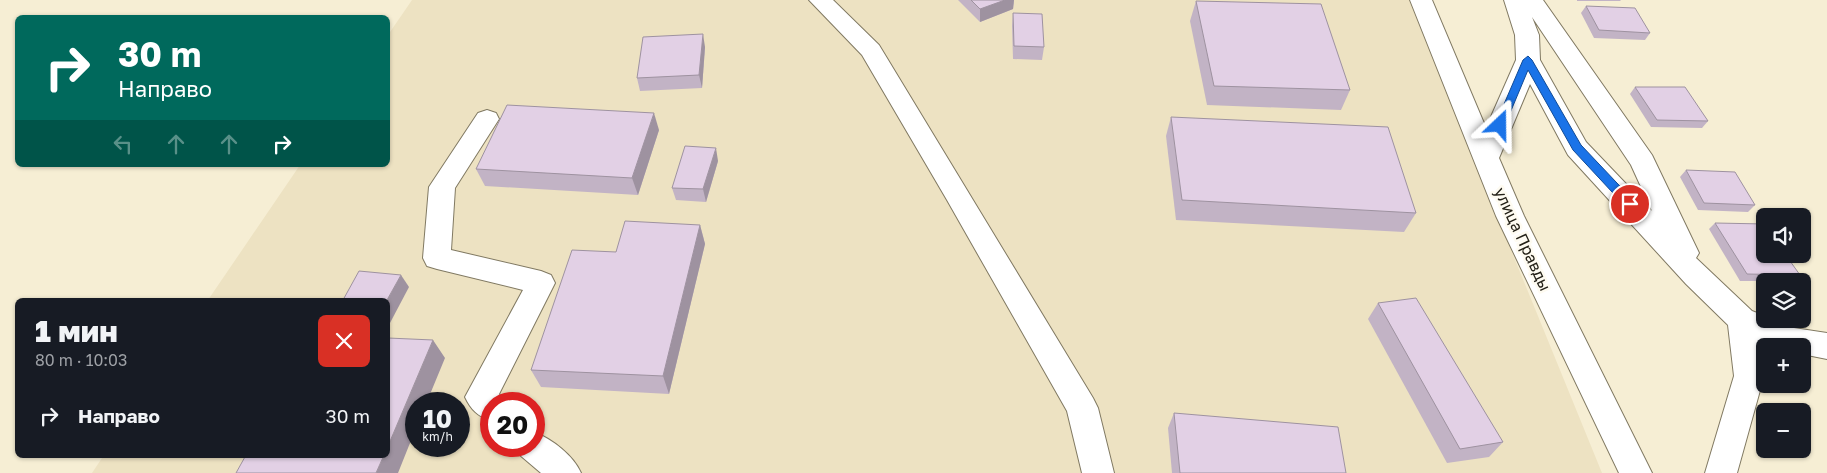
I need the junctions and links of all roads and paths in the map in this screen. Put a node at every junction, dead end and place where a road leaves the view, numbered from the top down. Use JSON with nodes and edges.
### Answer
{"nodes":[{"id":1,"x":820,"y":0,"type":"edge"},
{"id":2,"x":1421,"y":0,"type":"edge"},
{"id":3,"x":1515,"y":0,"type":"edge"},
{"id":4,"x":1532,"y":0,"type":"edge"},
{"id":5,"x":1528,"y":60,"type":"junction"},
{"id":6,"x":486,"y":118,"type":"dead end"},
{"id":7,"x":1486,"y":158,"type":"junction"},
{"id":8,"x":1696,"y":276,"type":"junction"},
{"id":9,"x":1742,"y":320,"type":"junction"},
{"id":10,"x":1827,"y":346,"type":"edge"},
{"id":11,"x":484,"y":392,"type":"edge"},
{"id":12,"x":545,"y":457,"type":"edge"},
{"id":13,"x":565,"y":473,"type":"edge"},
{"id":14,"x":1098,"y":473,"type":"edge"},
{"id":15,"x":1636,"y":473,"type":"edge"},
{"id":16,"x":1721,"y":473,"type":"edge"}],
"edges":[{"from":1,"to":14,"type":"street"},
{"from":2,"to":7,"type":"street","name":"улица Правды"},
{"from":3,"to":5,"type":"street"},
{"from":4,"to":8,"type":"street"},
{"from":5,"to":7,"type":"street"},
{"from":5,"to":8,"type":"street"},
{"from":6,"to":11,"type":"street"},
{"from":7,"to":15,"type":"street","name":"улица Правды"},
{"from":8,"to":9,"type":"street"},
{"from":9,"to":10,"type":"street"},
{"from":9,"to":16,"type":"street"},
{"from":12,"to":13,"type":"street"}]}
